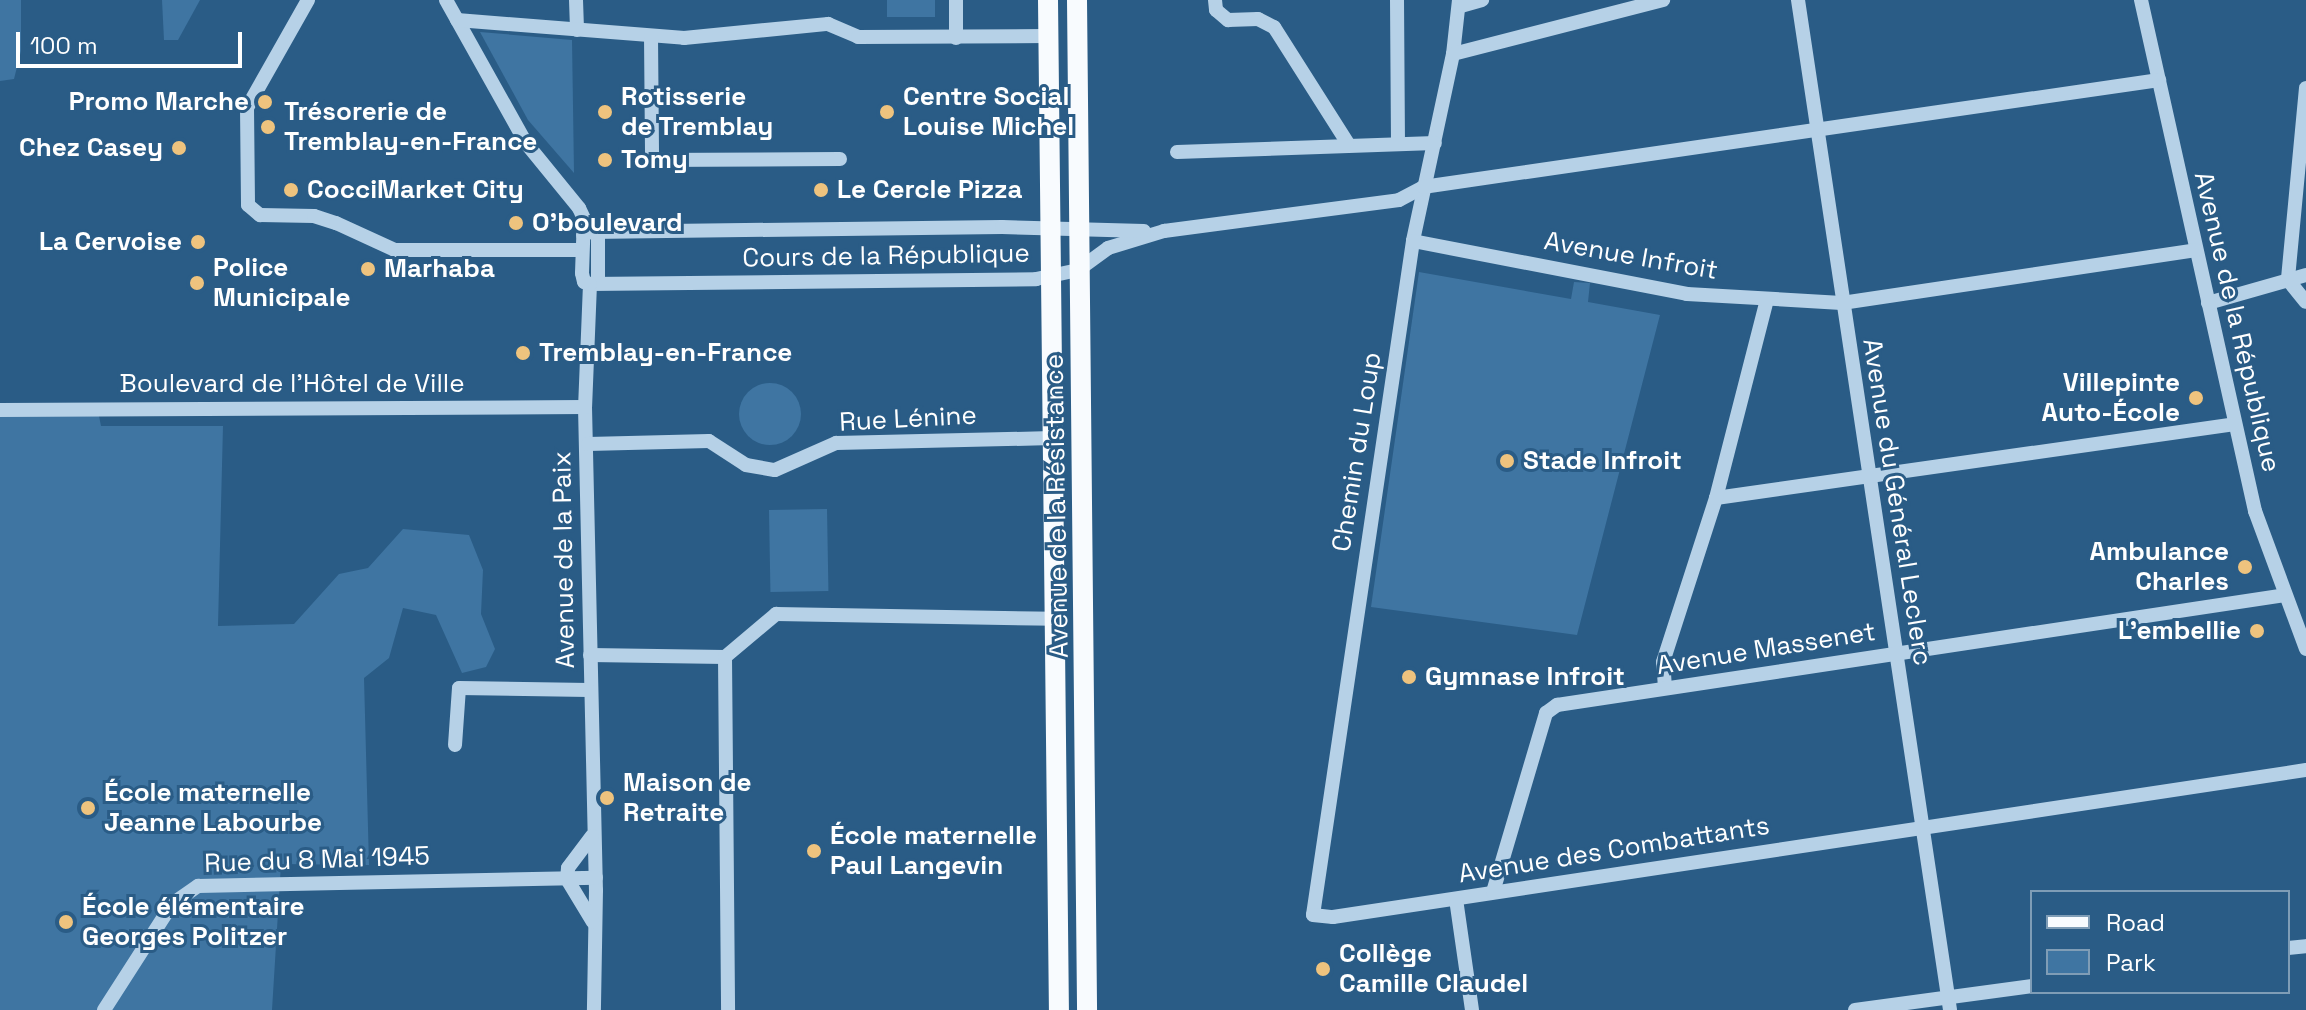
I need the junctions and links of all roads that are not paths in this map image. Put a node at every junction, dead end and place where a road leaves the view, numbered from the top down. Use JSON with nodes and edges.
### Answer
{"nodes":[{"id":1,"x":308,"y":0,"type":"edge"},
{"id":2,"x":446,"y":0,"type":"edge"},
{"id":3,"x":576,"y":0,"type":"edge"},
{"id":4,"x":956,"y":0,"type":"edge"},
{"id":5,"x":1048,"y":0,"type":"edge"},
{"id":6,"x":1077,"y":0,"type":"edge"},
{"id":7,"x":1215,"y":0,"type":"edge"},
{"id":8,"x":1397,"y":0,"type":"edge"},
{"id":9,"x":1482,"y":0,"type":"edge"},
{"id":10,"x":1663,"y":0,"type":"edge"},
{"id":11,"x":1798,"y":0,"type":"edge"},
{"id":12,"x":2141,"y":0,"type":"edge"},
{"id":13,"x":1460,"y":3,"type":"edge"},
{"id":14,"x":457,"y":20,"type":"junction"},
{"id":15,"x":577,"y":30,"type":"junction"},
{"id":16,"x":651,"y":36,"type":"junction"},
{"id":17,"x":1048,"y":36,"type":"junction"},
{"id":18,"x":956,"y":38,"type":"junction"},
{"id":19,"x":1453,"y":54,"type":"junction"},
{"id":20,"x":2159,"y":80,"type":"junction"},
{"id":21,"x":2306,"y":88,"type":"edge"},
{"id":22,"x":1817,"y":130,"type":"junction"},
{"id":23,"x":1398,"y":141,"type":"junction"},
{"id":24,"x":1435,"y":143,"type":"junction"},
{"id":25,"x":1349,"y":145,"type":"junction"},
{"id":26,"x":1177,"y":152,"type":"dead end"},
{"id":27,"x":840,"y":159,"type":"dead end"},
{"id":28,"x":1423,"y":187,"type":"junction"},
{"id":29,"x":1050,"y":228,"type":"junction"},
{"id":30,"x":1079,"y":230,"type":"junction"},
{"id":31,"x":1164,"y":231,"type":"junction"},
{"id":32,"x":594,"y":233,"type":"junction"},
{"id":33,"x":1413,"y":241,"type":"junction"},
{"id":34,"x":582,"y":250,"type":"junction"},
{"id":35,"x":2196,"y":250,"type":"junction"},
{"id":36,"x":1078,"y":270,"type":"junction"},
{"id":37,"x":2306,"y":275,"type":"edge"},
{"id":38,"x":1051,"y":277,"type":"junction"},
{"id":39,"x":2288,"y":280,"type":"junction"},
{"id":40,"x":594,"y":283,"type":"junction"},
{"id":41,"x":1767,"y":299,"type":"junction"},
{"id":42,"x":2306,"y":302,"type":"edge"},
{"id":43,"x":1842,"y":303,"type":"junction"},
{"id":44,"x":2208,"y":303,"type":"junction"},
{"id":45,"x":585,"y":407,"type":"junction"},
{"id":46,"x":0,"y":410,"type":"edge"},
{"id":47,"x":2235,"y":424,"type":"junction"},
{"id":48,"x":1052,"y":438,"type":"junction"},
{"id":49,"x":588,"y":444,"type":"junction"},
{"id":50,"x":1869,"y":480,"type":"junction"},
{"id":51,"x":1716,"y":498,"type":"junction"},
{"id":52,"x":2285,"y":595,"type":"junction"},
{"id":53,"x":1054,"y":619,"type":"junction"},
{"id":54,"x":2306,"y":649,"type":"edge"},
{"id":55,"x":1895,"y":654,"type":"junction"},
{"id":56,"x":590,"y":655,"type":"junction"},
{"id":57,"x":725,"y":657,"type":"junction"},
{"id":58,"x":1665,"y":688,"type":"junction"},
{"id":59,"x":589,"y":690,"type":"junction"},
{"id":60,"x":455,"y":745,"type":"dead end"},
{"id":61,"x":2306,"y":770,"type":"edge"},
{"id":62,"x":1922,"y":828,"type":"junction"},
{"id":63,"x":592,"y":836,"type":"junction"},
{"id":64,"x":596,"y":878,"type":"junction"},
{"id":65,"x":567,"y":879,"type":"junction"},
{"id":66,"x":1493,"y":892,"type":"junction"},
{"id":67,"x":1456,"y":899,"type":"junction"},
{"id":68,"x":1313,"y":915,"type":"joint"},
{"id":69,"x":593,"y":922,"type":"junction"},
{"id":70,"x":2030,"y":986,"type":"edge"},
{"id":71,"x":1949,"y":1004,"type":"edge"},
{"id":72,"x":104,"y":1010,"type":"edge"},
{"id":73,"x":594,"y":1010,"type":"edge"},
{"id":74,"x":728,"y":1010,"type":"edge"},
{"id":75,"x":1059,"y":1010,"type":"edge"},
{"id":76,"x":1087,"y":1010,"type":"edge"},
{"id":77,"x":1472,"y":1010,"type":"edge"},
{"id":78,"x":1855,"y":1010,"type":"edge"}],
"edges":[{"from":1,"to":34,"type":"street"},
{"from":2,"to":14,"type":"street","name":"Avenue de la Paix"},
{"from":3,"to":15,"type":"street"},
{"from":4,"to":18,"type":"street"},
{"from":5,"to":17,"type":"main road","name":"Avenue de la Résistance"},
{"from":6,"to":30,"type":"main road","name":"Avenue de la Résistance"},
{"from":7,"to":25,"type":"street"},
{"from":8,"to":23,"type":"street"},
{"from":9,"to":13,"type":"street"},
{"from":10,"to":19,"type":"street"},
{"from":11,"to":22,"type":"street","name":"Avenue du Général Leclerc"},
{"from":12,"to":20,"type":"street","name":"Avenue de la République"},
{"from":13,"to":19,"type":"street","name":"Chemin du Loup"},
{"from":14,"to":15,"type":"street"},
{"from":14,"to":32,"type":"street","name":"Avenue de la Paix"},
{"from":15,"to":16,"type":"street"},
{"from":16,"to":18,"type":"street"},
{"from":16,"to":27,"type":"street"},
{"from":17,"to":18,"type":"street"},
{"from":17,"to":29,"type":"main road","name":"Avenue de la Résistance"},
{"from":19,"to":24,"type":"street","name":"Chemin du Loup"},
{"from":20,"to":22,"type":"street","name":"Cours de la République"},
{"from":20,"to":35,"type":"street","name":"Avenue de la République"},
{"from":21,"to":39,"type":"street"},
{"from":22,"to":28,"type":"street","name":"Cours de la République"},
{"from":22,"to":43,"type":"street","name":"Avenue du Général Leclerc"},
{"from":23,"to":24,"type":"street"},
{"from":23,"to":25,"type":"street"},
{"from":24,"to":28,"type":"street","name":"Chemin du Loup"},
{"from":25,"to":26,"type":"street"},
{"from":28,"to":31,"type":"street","name":"Cours de la République"},
{"from":28,"to":33,"type":"street","name":"Chemin du Loup"},
{"from":29,"to":30,"type":"street","name":"Cours de la République"},
{"from":29,"to":32,"type":"street","name":"Cours de la République"},
{"from":29,"to":38,"type":"main road","name":"Avenue de la Résistance"},
{"from":30,"to":31,"type":"street","name":"Cours de la République"},
{"from":30,"to":36,"type":"main road","name":"Avenue de la Résistance"},
{"from":31,"to":36,"type":"street","name":"Cours de la République"},
{"from":32,"to":34,"type":"street"},
{"from":32,"to":40,"type":"street","name":"Avenue de la Paix"},
{"from":33,"to":41,"type":"street","name":"Avenue Infroit"},
{"from":33,"to":68,"type":"street","name":"Chemin du Loup"},
{"from":34,"to":40,"type":"street","name":"Avenue de la Paix"},
{"from":35,"to":43,"type":"street","name":"Avenue Infroit"},
{"from":35,"to":44,"type":"street","name":"Avenue de la République"},
{"from":36,"to":38,"type":"street","name":"Cours de la République"},
{"from":36,"to":76,"type":"main road","name":"Avenue de la Résistance"},
{"from":37,"to":39,"type":"street"},
{"from":38,"to":40,"type":"street","name":"Cours de la République"},
{"from":38,"to":48,"type":"main road","name":"Avenue de la Résistance"},
{"from":39,"to":42,"type":"street"},
{"from":39,"to":44,"type":"street"},
{"from":40,"to":45,"type":"street","name":"Avenue de la Paix"},
{"from":41,"to":43,"type":"street","name":"Avenue Infroit"},
{"from":41,"to":51,"type":"street"},
{"from":43,"to":50,"type":"street","name":"Avenue du Général Leclerc"},
{"from":44,"to":47,"type":"street","name":"Avenue de la République"},
{"from":45,"to":46,"type":"street","name":"Boulevard de l'Hôtel de Ville"},
{"from":45,"to":49,"type":"street","name":"Avenue de la Paix"},
{"from":47,"to":50,"type":"street"},
{"from":47,"to":52,"type":"street","name":"Avenue de la République"},
{"from":48,"to":49,"type":"street","name":"Rue Lénine"},
{"from":48,"to":53,"type":"main road","name":"Avenue de la Résistance"},
{"from":49,"to":56,"type":"street","name":"Avenue de la Paix"},
{"from":50,"to":51,"type":"street"},
{"from":50,"to":55,"type":"street","name":"Avenue du Général Leclerc"},
{"from":51,"to":58,"type":"street"},
{"from":52,"to":54,"type":"street","name":"Avenue de la République"},
{"from":52,"to":55,"type":"street","name":"Avenue Massenet"},
{"from":53,"to":57,"type":"street"},
{"from":53,"to":75,"type":"main road","name":"Avenue de la Résistance"},
{"from":55,"to":58,"type":"street","name":"Avenue Massenet"},
{"from":55,"to":62,"type":"street","name":"Avenue du Général Leclerc"},
{"from":56,"to":57,"type":"street"},
{"from":56,"to":59,"type":"street","name":"Avenue de la Paix"},
{"from":57,"to":74,"type":"street"},
{"from":58,"to":66,"type":"street","name":"Avenue Massenet"},
{"from":59,"to":60,"type":"street"},
{"from":59,"to":63,"type":"street","name":"Avenue de la Paix"},
{"from":61,"to":62,"type":"street","name":"Avenue des Combattants"},
{"from":62,"to":66,"type":"street","name":"Avenue des Combattants"},
{"from":62,"to":71,"type":"street","name":"Avenue du Général Leclerc"},
{"from":63,"to":64,"type":"street","name":"Avenue de la Paix"},
{"from":63,"to":65,"type":"street"},
{"from":64,"to":65,"type":"street","name":"Rue du 8 Mai 1945"},
{"from":64,"to":69,"type":"street","name":"Avenue de la Paix"},
{"from":65,"to":69,"type":"street"},
{"from":65,"to":72,"type":"street","name":"Rue du 8 Mai 1945"},
{"from":66,"to":67,"type":"street","name":"Avenue des Combattants"},
{"from":67,"to":68,"type":"street","name":"Avenue des Combattants"},
{"from":67,"to":77,"type":"street"},
{"from":69,"to":73,"type":"street","name":"Avenue de la Paix"},
{"from":70,"to":71,"type":"street"},
{"from":71,"to":78,"type":"street"}]}
